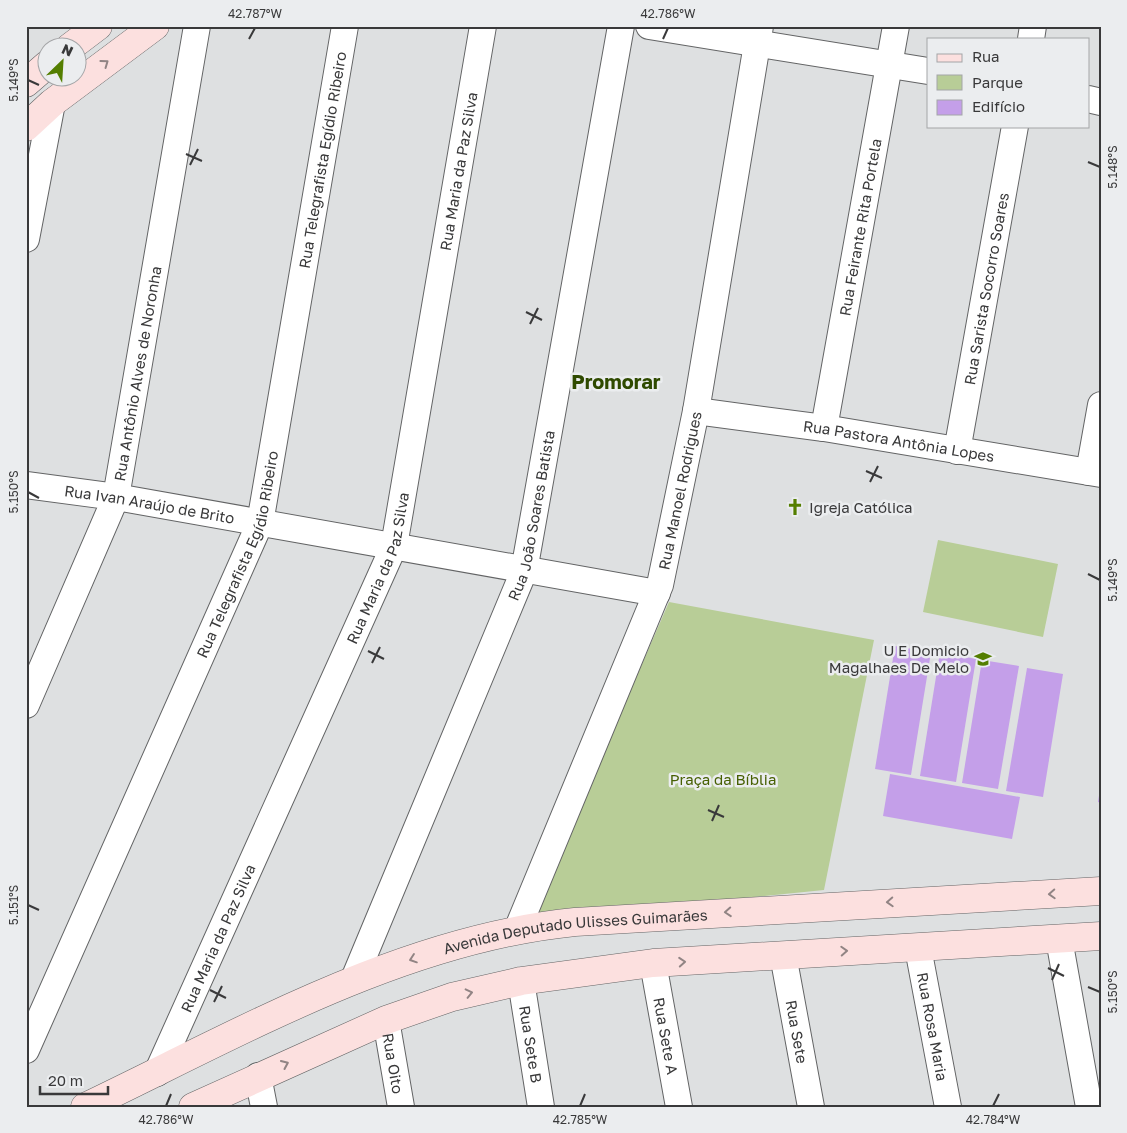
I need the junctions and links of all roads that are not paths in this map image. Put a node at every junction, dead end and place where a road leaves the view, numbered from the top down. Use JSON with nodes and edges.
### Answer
{"nodes":[{"id":1,"x":98,"y":26,"type":"edge"},
{"id":2,"x":155,"y":26,"type":"edge"},
{"id":3,"x":197,"y":26,"type":"edge"},
{"id":4,"x":345,"y":26,"type":"edge"},
{"id":5,"x":483,"y":26,"type":"edge"},
{"id":6,"x":621,"y":26,"type":"edge"},
{"id":7,"x":649,"y":26,"type":"edge"},
{"id":8,"x":896,"y":26,"type":"edge"},
{"id":9,"x":758,"y":35,"type":"edge"},
{"id":10,"x":83,"y":38,"type":"edge"},
{"id":11,"x":890,"y":64,"type":"junction"},
{"id":12,"x":927,"y":71,"type":"edge"},
{"id":13,"x":52,"y":102,"type":"junction"},
{"id":14,"x":26,"y":127,"type":"edge"},
{"id":15,"x":1016,"y":128,"type":"edge"},
{"id":16,"x":26,"y":239,"type":"edge"},
{"id":17,"x":1101,"y":404,"type":"edge"},
{"id":18,"x":696,"y":411,"type":"junction"},
{"id":19,"x":824,"y":428,"type":"junction"},
{"id":20,"x":957,"y":451,"type":"junction"},
{"id":21,"x":1095,"y":473,"type":"edge"},
{"id":22,"x":26,"y":485,"type":"edge"},
{"id":23,"x":116,"y":498,"type":"junction"},
{"id":24,"x":260,"y":523,"type":"junction"},
{"id":25,"x":394,"y":546,"type":"junction"},
{"id":26,"x":524,"y":571,"type":"junction"},
{"id":27,"x":657,"y":593,"type":"junction"},
{"id":28,"x":26,"y":705,"type":"edge"},
{"id":29,"x":1101,"y":891,"type":"edge"},
{"id":30,"x":517,"y":930,"type":"junction"},
{"id":31,"x":1101,"y":936,"type":"edge"},
{"id":32,"x":1059,"y":939,"type":"junction"},
{"id":33,"x":918,"y":948,"type":"junction"},
{"id":34,"x":783,"y":954,"type":"junction"},
{"id":35,"x":653,"y":964,"type":"junction"},
{"id":36,"x":354,"y":978,"type":"junction"},
{"id":37,"x":521,"y":981,"type":"junction"},
{"id":38,"x":386,"y":1020,"type":"junction"},
{"id":39,"x":26,"y":1050,"type":"edge"},
{"id":40,"x":157,"y":1073,"type":"junction"},
{"id":41,"x":258,"y":1076,"type":"junction"},
{"id":42,"x":85,"y":1107,"type":"edge"},
{"id":43,"x":194,"y":1107,"type":"edge"},
{"id":44,"x":264,"y":1107,"type":"edge"},
{"id":45,"x":401,"y":1107,"type":"edge"},
{"id":46,"x":541,"y":1107,"type":"edge"},
{"id":47,"x":679,"y":1107,"type":"edge"},
{"id":48,"x":811,"y":1107,"type":"edge"},
{"id":49,"x":948,"y":1107,"type":"edge"},
{"id":50,"x":1089,"y":1107,"type":"edge"}],
"edges":[{"from":1,"to":10,"type":"street"},
{"from":13,"to":2,"type":"street","one_way":true},
{"from":3,"to":23,"type":"street","name":"Rua Antônio Alves de Noronha"},
{"from":4,"to":24,"type":"street","name":"Rua Telegrafista Egídio Ribeiro"},
{"from":5,"to":25,"type":"street","name":"Rua Maria da Paz Silva"},
{"from":6,"to":26,"type":"street","name":"Rua João Soares Batista"},
{"from":7,"to":9,"type":"street"},
{"from":8,"to":11,"type":"street","name":"Rua Feirante Rita Portela"},
{"from":9,"to":11,"type":"street"},
{"from":9,"to":18,"type":"street","name":"Rua Manoel Rodrigues"},
{"from":11,"to":12,"type":"street"},
{"from":11,"to":19,"type":"street","name":"Rua Feirante Rita Portela"},
{"from":13,"to":14,"type":"street"},
{"from":13,"to":16,"type":"street"},
{"from":15,"to":20,"type":"street","name":"Rua Sarista Socorro Soares"},
{"from":17,"to":21,"type":"street"},
{"from":18,"to":19,"type":"street","name":"Rua Pastora Antônia Lopes"},
{"from":18,"to":27,"type":"street","name":"Rua Manoel Rodrigues"},
{"from":19,"to":20,"type":"street","name":"Rua Pastora Antônia Lopes"},
{"from":20,"to":21,"type":"street","name":"Rua Pastora Antônia Lopes"},
{"from":22,"to":23,"type":"street","name":"Rua Ivan Araújo de Brito"},
{"from":23,"to":24,"type":"street","name":"Rua Ivan Araújo de Brito"},
{"from":23,"to":28,"type":"street","name":"Rua Antônio Alves de Noronha"},
{"from":24,"to":25,"type":"street","name":"Rua Ivan Araújo de Brito"},
{"from":24,"to":39,"type":"street","name":"Rua Telegrafista Egídio Ribeiro"},
{"from":25,"to":26,"type":"street","name":"Rua Ivan Araújo de Brito"},
{"from":25,"to":40,"type":"street","name":"Rua Maria da Paz Silva"},
{"from":26,"to":27,"type":"street","name":"Rua Ivan Araújo de Brito"},
{"from":26,"to":36,"type":"street","name":"Rua João Soares Batista"},
{"from":27,"to":30,"type":"street","name":"Rua Manoel Rodrigues"},
{"from":29,"to":30,"type":"street","name":"Avenida Deputado Ulisses Guimarães","one_way":true},
{"from":30,"to":36,"type":"street","name":"Avenida Deputado Ulisses Guimarães","one_way":true},
{"from":31,"to":32,"type":"street"},
{"from":32,"to":33,"type":"street"},
{"from":32,"to":50,"type":"street"},
{"from":34,"to":33,"type":"street","one_way":true},
{"from":33,"to":49,"type":"street","name":"Rua Rosa Maria"},
{"from":35,"to":34,"type":"street","one_way":true},
{"from":34,"to":48,"type":"street","name":"Rua Sete"},
{"from":35,"to":37,"type":"street"},
{"from":35,"to":47,"type":"street","name":"Rua Sete A"},
{"from":36,"to":40,"type":"street","name":"Avenida Deputado Ulisses Guimarães"},
{"from":38,"to":37,"type":"street","one_way":true},
{"from":37,"to":46,"type":"street","name":"Rua Sete B"},
{"from":41,"to":38,"type":"street","one_way":true},
{"from":38,"to":45,"type":"street","name":"Rua Oito"},
{"from":40,"to":42,"type":"street","name":"Avenida Deputado Ulisses Guimarães"},
{"from":41,"to":43,"type":"street"},
{"from":41,"to":44,"type":"street"}]}
